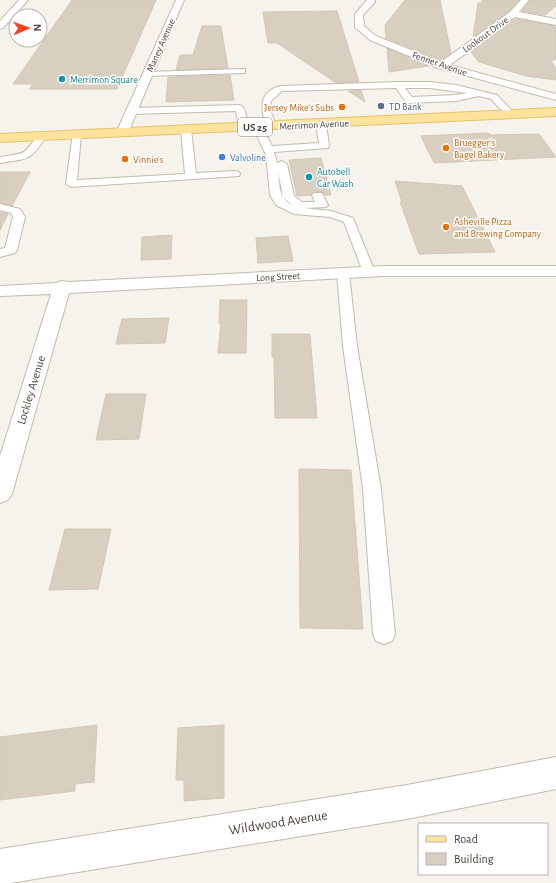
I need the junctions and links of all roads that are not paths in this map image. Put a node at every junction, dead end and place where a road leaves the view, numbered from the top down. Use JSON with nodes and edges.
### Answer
{"nodes":[{"id":1,"x":24,"y":0,"type":"edge"},
{"id":2,"x":180,"y":0,"type":"edge"},
{"id":3,"x":371,"y":0,"type":"edge"},
{"id":4,"x":525,"y":0,"type":"edge"},
{"id":5,"x":513,"y":14,"type":"junction"},
{"id":6,"x":4,"y":18,"type":"edge"},
{"id":7,"x":556,"y":22,"type":"edge"},
{"id":8,"x":0,"y":26,"type":"edge"},
{"id":9,"x":442,"y":66,"type":"junction"},
{"id":10,"x":242,"y":71,"type":"dead end"},
{"id":11,"x":147,"y":74,"type":"junction"},
{"id":12,"x":399,"y":85,"type":"junction"},
{"id":13,"x":477,"y":94,"type":"junction"},
{"id":14,"x":556,"y":97,"type":"edge"},
{"id":15,"x":131,"y":111,"type":"junction"},
{"id":16,"x":556,"y":112,"type":"edge"},
{"id":17,"x":511,"y":115,"type":"junction"},
{"id":18,"x":321,"y":124,"type":"junction"},
{"id":19,"x":271,"y":126,"type":"junction"},
{"id":20,"x":244,"y":127,"type":"junction"},
{"id":21,"x":258,"y":127,"type":"junction"},
{"id":22,"x":186,"y":130,"type":"junction"},
{"id":23,"x":122,"y":133,"type":"junction"},
{"id":24,"x":76,"y":135,"type":"junction"},
{"id":25,"x":41,"y":137,"type":"junction"},
{"id":26,"x":0,"y":138,"type":"edge"},
{"id":27,"x":305,"y":147,"type":"junction"},
{"id":28,"x":270,"y":152,"type":"junction"},
{"id":29,"x":308,"y":159,"type":"dead end"},
{"id":30,"x":0,"y":160,"type":"edge"},
{"id":31,"x":235,"y":174,"type":"dead end"},
{"id":32,"x":191,"y":177,"type":"junction"},
{"id":33,"x":318,"y":195,"type":"dead end"},
{"id":34,"x":0,"y":207,"type":"edge"},
{"id":35,"x":0,"y":253,"type":"edge"},
{"id":36,"x":556,"y":271,"type":"edge"},
{"id":37,"x":369,"y":272,"type":"junction"},
{"id":38,"x":343,"y":273,"type":"junction"},
{"id":39,"x":62,"y":286,"type":"junction"},
{"id":40,"x":0,"y":291,"type":"edge"},
{"id":41,"x":1,"y":489,"type":"edge"},
{"id":42,"x":384,"y":634,"type":"dead end"},
{"id":43,"x":556,"y":773,"type":"edge"},
{"id":44,"x":0,"y":867,"type":"edge"}],
"edges":[{"from":1,"to":6,"type":"street"},
{"from":2,"to":11,"type":"street","name":"Maney Avenue"},
{"from":3,"to":9,"type":"street","name":"Fenner Avenue"},
{"from":4,"to":5,"type":"street","name":"Lookout Drive"},
{"from":5,"to":7,"type":"street"},
{"from":5,"to":9,"type":"street","name":"Lookout Drive"},
{"from":6,"to":8,"type":"street"},
{"from":9,"to":14,"type":"street","name":"Fenner Avenue"},
{"from":10,"to":11,"type":"lane"},
{"from":11,"to":15,"type":"street","name":"Maney Avenue"},
{"from":12,"to":13,"type":"lane"},
{"from":12,"to":13,"type":"lane"},
{"from":12,"to":19,"type":"lane"},
{"from":13,"to":17,"type":"lane"},
{"from":15,"to":20,"type":"lane"},
{"from":15,"to":23,"type":"street","name":"Maney Avenue"},
{"from":16,"to":17,"type":"main road","name":"Merrimon Avenue","number":"US 25"},
{"from":17,"to":18,"type":"main road","name":"Merrimon Avenue","number":"US 25"},
{"from":18,"to":19,"type":"main road","name":"Merrimon Avenue","number":"US 25"},
{"from":18,"to":27,"type":"lane"},
{"from":19,"to":21,"type":"main road","name":"Merrimon Avenue","number":"US 25"},
{"from":20,"to":21,"type":"main road","name":"Merrimon Avenue","number":"US 25"},
{"from":20,"to":22,"type":"main road","name":"Merrimon Avenue","number":"US 25"},
{"from":21,"to":28,"type":"lane"},
{"from":22,"to":23,"type":"main road","name":"Merrimon Avenue","number":"US 25"},
{"from":22,"to":32,"type":"lane"},
{"from":23,"to":24,"type":"main road","name":"Merrimon Avenue","number":"US 25"},
{"from":24,"to":25,"type":"main road","name":"Merrimon Avenue","number":"US 25"},
{"from":24,"to":32,"type":"lane"},
{"from":25,"to":26,"type":"main road","name":"Merrimon Avenue","number":"US 25"},
{"from":25,"to":30,"type":"lane"},
{"from":27,"to":28,"type":"lane"},
{"from":27,"to":29,"type":"lane"},
{"from":28,"to":33,"type":"lane"},
{"from":28,"to":37,"type":"lane"},
{"from":31,"to":32,"type":"lane"},
{"from":34,"to":35,"type":"lane"},
{"from":36,"to":37,"type":"street","name":"Long Street"},
{"from":37,"to":38,"type":"street","name":"Long Street"},
{"from":38,"to":39,"type":"street","name":"Long Street"},
{"from":38,"to":42,"type":"lane"},
{"from":39,"to":40,"type":"street","name":"Long Street"},
{"from":39,"to":41,"type":"street","name":"Lockley Avenue"},
{"from":43,"to":44,"type":"street","name":"Wildwood Avenue"}]}
